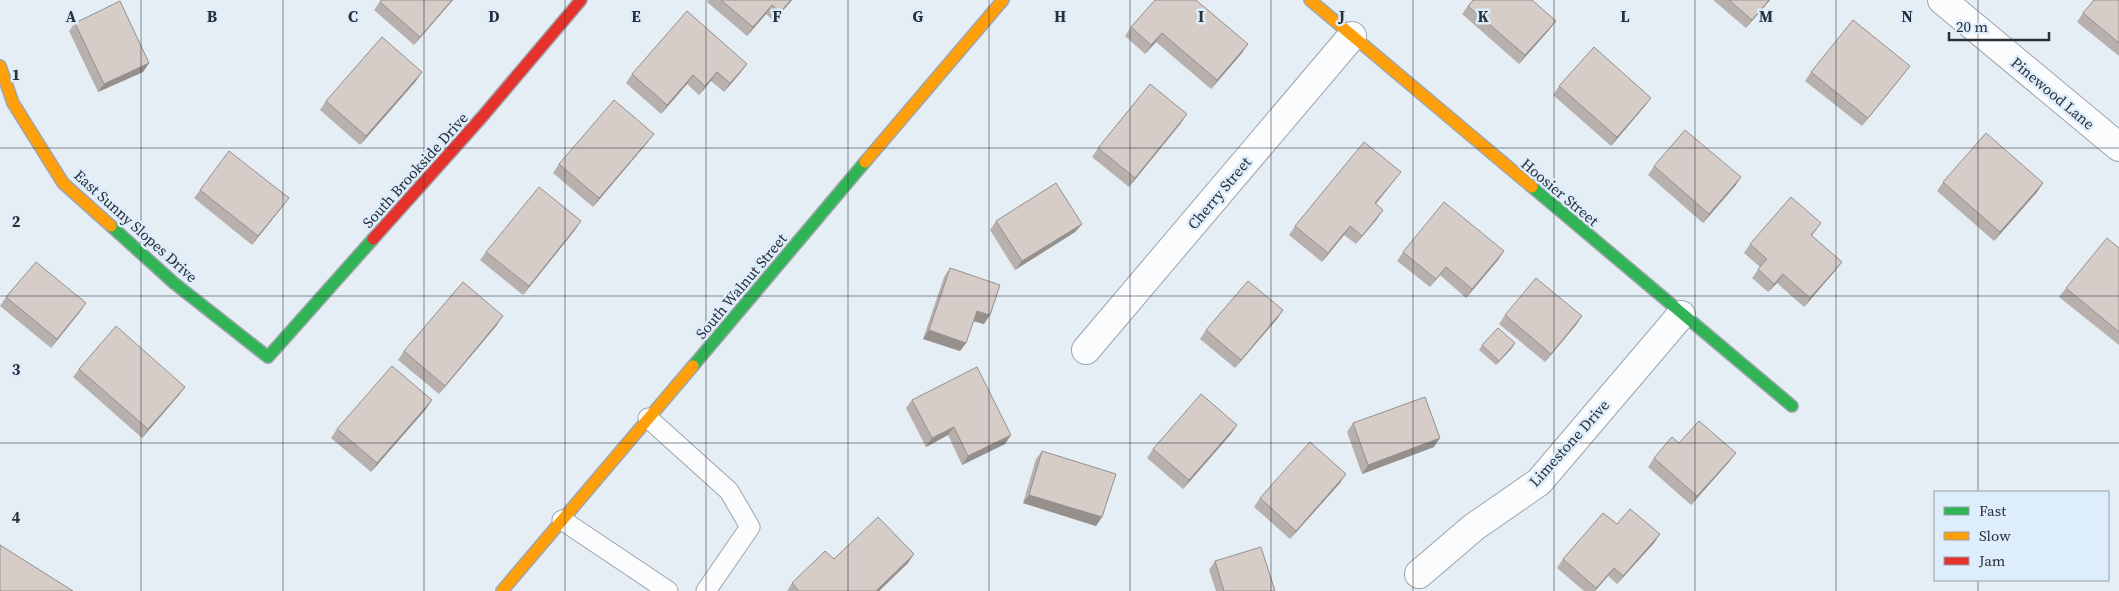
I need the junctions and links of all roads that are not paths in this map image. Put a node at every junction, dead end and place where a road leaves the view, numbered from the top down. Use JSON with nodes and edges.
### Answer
{"nodes":[{"id":1,"x":581,"y":0,"type":"edge"},
{"id":2,"x":1004,"y":0,"type":"edge"},
{"id":3,"x":1310,"y":0,"type":"edge"},
{"id":4,"x":1942,"y":0,"type":"edge"},
{"id":5,"x":1352,"y":36,"type":"junction"},
{"id":6,"x":0,"y":66,"type":"edge"},
{"id":7,"x":2119,"y":147,"type":"edge"},
{"id":8,"x":1681,"y":315,"type":"junction"},
{"id":9,"x":1086,"y":350,"type":"dead end"},
{"id":10,"x":268,"y":357,"type":"joint"},
{"id":11,"x":1792,"y":406,"type":"dead end"},
{"id":12,"x":648,"y":418,"type":"junction"},
{"id":13,"x":562,"y":520,"type":"junction"},
{"id":14,"x":1419,"y":574,"type":"dead end"},
{"id":15,"x":502,"y":591,"type":"edge"},
{"id":16,"x":668,"y":591,"type":"edge"},
{"id":17,"x":706,"y":591,"type":"edge"}],
"edges":[{"from":1,"to":10,"type":"street","name":"South Brookside Drive"},
{"from":2,"to":12,"type":"street","name":"South Walnut Street"},
{"from":3,"to":5,"type":"street","name":"Hoosier Street"},
{"from":4,"to":7,"type":"street","name":"Pinewood Lane"},
{"from":5,"to":8,"type":"street","name":"Hoosier Street"},
{"from":5,"to":9,"type":"street","name":"Cherry Street"},
{"from":6,"to":10,"type":"street","name":"East Sunny Slopes Drive"},
{"from":8,"to":11,"type":"street","name":"Hoosier Street"},
{"from":8,"to":14,"type":"street","name":"Limestone Drive"},
{"from":12,"to":13,"type":"street","name":"South Walnut Street"},
{"from":12,"to":17,"type":"lane"},
{"from":13,"to":15,"type":"street","name":"South Walnut Street"},
{"from":13,"to":16,"type":"lane"}]}
